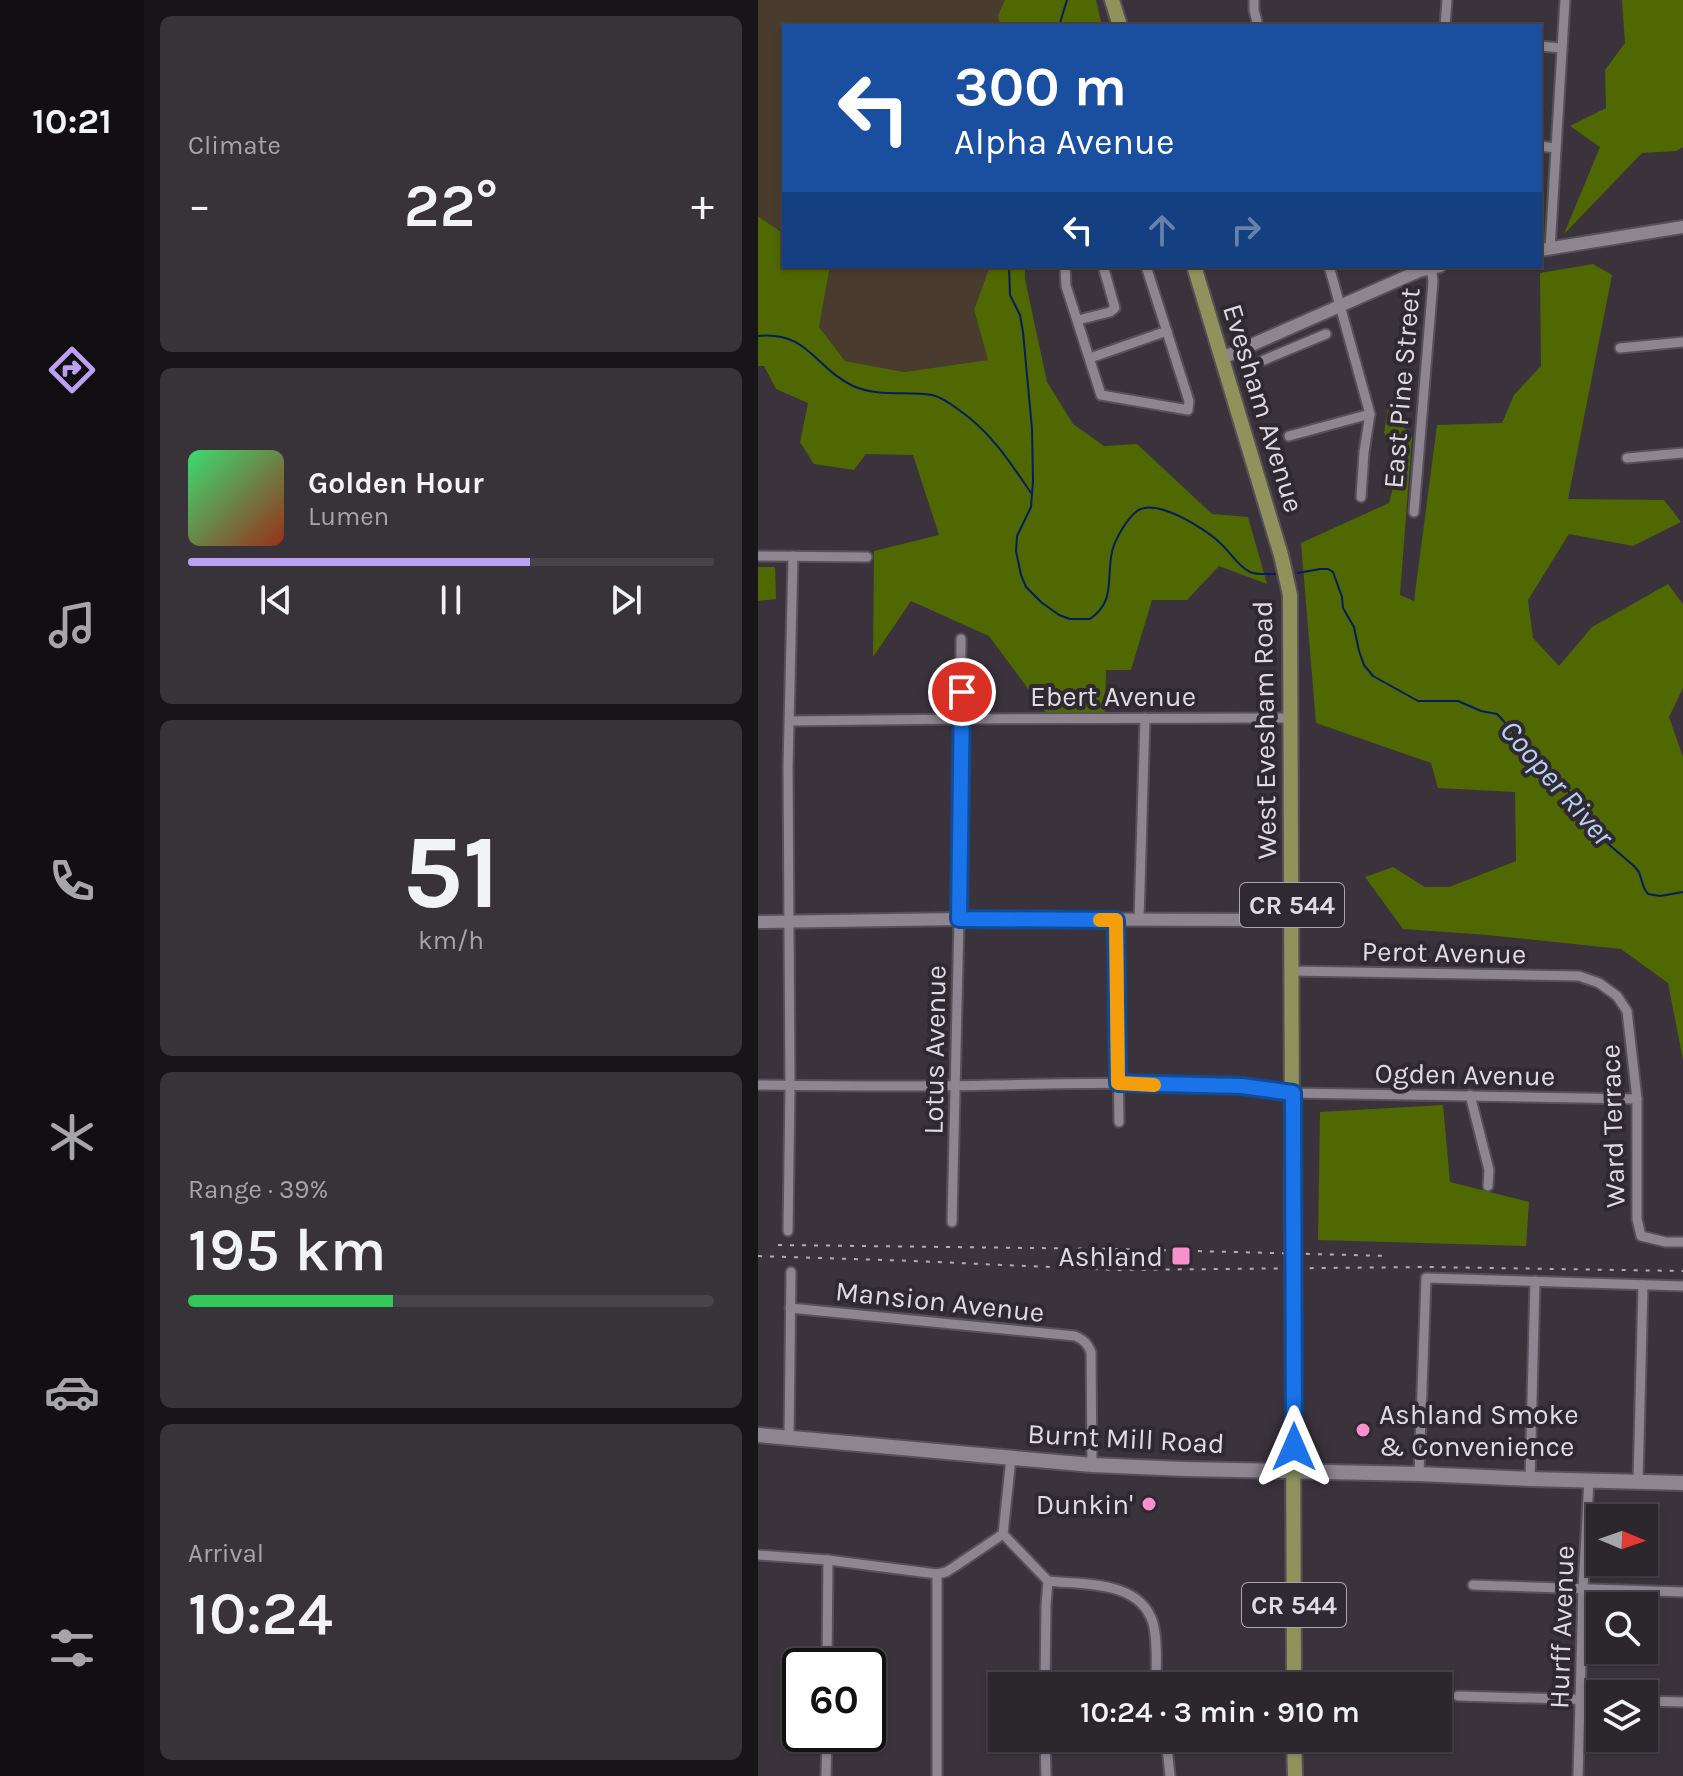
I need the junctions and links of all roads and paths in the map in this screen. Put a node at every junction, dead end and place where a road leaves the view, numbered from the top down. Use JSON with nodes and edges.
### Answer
{"nodes":[{"id":1,"x":1112,"y":0,"type":"edge"},
{"id":2,"x":1254,"y":0,"type":"edge"},
{"id":3,"x":1447,"y":0,"type":"edge"},
{"id":4,"x":1565,"y":0,"type":"edge"},
{"id":5,"x":1119,"y":24,"type":"edge"},
{"id":6,"x":1258,"y":24,"type":"edge"},
{"id":7,"x":1445,"y":24,"type":"edge"},
{"id":8,"x":1542,"y":46,"type":"edge"},
{"id":9,"x":1561,"y":48,"type":"junction"},
{"id":10,"x":1542,"y":146,"type":"edge"},
{"id":11,"x":1555,"y":148,"type":"junction"},
{"id":12,"x":1683,"y":227,"type":"edge"},
{"id":13,"x":1545,"y":249,"type":"edge"},
{"id":14,"x":1065,"y":268,"type":"edge"},
{"id":15,"x":1104,"y":268,"type":"edge"},
{"id":16,"x":1147,"y":268,"type":"edge"},
{"id":17,"x":1195,"y":268,"type":"edge"},
{"id":18,"x":1330,"y":268,"type":"edge"},
{"id":19,"x":1430,"y":268,"type":"edge"},
{"id":20,"x":1434,"y":268,"type":"edge"},
{"id":21,"x":1340,"y":306,"type":"junction"},
{"id":22,"x":1078,"y":320,"type":"junction"},
{"id":23,"x":1286,"y":330,"type":"junction"},
{"id":24,"x":1167,"y":331,"type":"junction"},
{"id":25,"x":1326,"y":334,"type":"dead end"},
{"id":26,"x":1683,"y":342,"type":"edge"},
{"id":27,"x":1294,"y":347,"type":"junction"},
{"id":28,"x":1620,"y":348,"type":"dead end"},
{"id":29,"x":1090,"y":358,"type":"junction"},
{"id":30,"x":1222,"y":358,"type":"junction"},
{"id":31,"x":1264,"y":360,"type":"dead end"},
{"id":32,"x":1370,"y":414,"type":"junction"},
{"id":33,"x":1289,"y":436,"type":"dead end"},
{"id":34,"x":1683,"y":453,"type":"edge"},
{"id":35,"x":1627,"y":458,"type":"dead end"},
{"id":36,"x":1361,"y":497,"type":"dead end"},
{"id":37,"x":1414,"y":512,"type":"dead end"},
{"id":38,"x":758,"y":556,"type":"edge"},
{"id":39,"x":793,"y":556,"type":"junction"},
{"id":40,"x":867,"y":557,"type":"dead end"},
{"id":41,"x":1283,"y":564,"type":"joint"},
{"id":42,"x":961,"y":639,"type":"dead end"},
{"id":43,"x":1145,"y":718,"type":"junction"},
{"id":44,"x":1291,"y":718,"type":"junction"},
{"id":45,"x":962,"y":719,"type":"junction"},
{"id":46,"x":790,"y":721,"type":"junction"},
{"id":47,"x":959,"y":919,"type":"junction"},
{"id":48,"x":1139,"y":919,"type":"junction"},
{"id":49,"x":1116,"y":920,"type":"junction"},
{"id":50,"x":1292,"y":920,"type":"junction"},
{"id":51,"x":758,"y":922,"type":"edge"},
{"id":52,"x":788,"y":922,"type":"junction"},
{"id":53,"x":1292,"y":971,"type":"junction"},
{"id":54,"x":1593,"y":981,"type":"joint"},
{"id":55,"x":1118,"y":1083,"type":"junction"},
{"id":56,"x":758,"y":1085,"type":"edge"},
{"id":57,"x":790,"y":1086,"type":"junction"},
{"id":58,"x":955,"y":1086,"type":"junction"},
{"id":59,"x":1293,"y":1093,"type":"junction"},
{"id":60,"x":1470,"y":1095,"type":"junction"},
{"id":61,"x":1637,"y":1099,"type":"junction"},
{"id":62,"x":1119,"y":1122,"type":"dead end"},
{"id":63,"x":1488,"y":1186,"type":"dead end"},
{"id":64,"x":952,"y":1222,"type":"dead end"},
{"id":65,"x":788,"y":1231,"type":"dead end"},
{"id":66,"x":1683,"y":1242,"type":"edge"},
{"id":67,"x":791,"y":1272,"type":"dead end"},
{"id":68,"x":1535,"y":1281,"type":"junction"},
{"id":69,"x":1643,"y":1285,"type":"junction"},
{"id":70,"x":1683,"y":1286,"type":"edge"},
{"id":71,"x":790,"y":1308,"type":"junction"},
{"id":72,"x":758,"y":1435,"type":"edge"},
{"id":73,"x":789,"y":1438,"type":"junction"},
{"id":74,"x":1011,"y":1458,"type":"junction"},
{"id":75,"x":1092,"y":1465,"type":"junction"},
{"id":76,"x":1294,"y":1472,"type":"junction"},
{"id":77,"x":1419,"y":1474,"type":"junction"},
{"id":78,"x":1530,"y":1479,"type":"junction"},
{"id":79,"x":1589,"y":1480,"type":"junction"},
{"id":80,"x":1638,"y":1482,"type":"junction"},
{"id":81,"x":1683,"y":1483,"type":"edge"},
{"id":82,"x":1003,"y":1534,"type":"junction"},
{"id":83,"x":758,"y":1555,"type":"edge"},
{"id":84,"x":828,"y":1560,"type":"junction"},
{"id":85,"x":937,"y":1574,"type":"junction"},
{"id":86,"x":1048,"y":1581,"type":"junction"},
{"id":87,"x":1473,"y":1585,"type":"dead end"},
{"id":88,"x":1583,"y":1589,"type":"junction"},
{"id":89,"x":1683,"y":1592,"type":"edge"},
{"id":90,"x":827,"y":1648,"type":"edge"},
{"id":91,"x":1045,"y":1672,"type":"edge"},
{"id":92,"x":1156,"y":1672,"type":"edge"},
{"id":93,"x":1294,"y":1672,"type":"edge"},
{"id":94,"x":1458,"y":1696,"type":"dead end"},
{"id":95,"x":1580,"y":1699,"type":"junction"},
{"id":96,"x":1586,"y":1699,"type":"edge"},
{"id":97,"x":1658,"y":1701,"type":"edge"},
{"id":98,"x":1683,"y":1702,"type":"edge"},
{"id":99,"x":827,"y":1752,"type":"edge"},
{"id":100,"x":1045,"y":1752,"type":"edge"},
{"id":101,"x":1166,"y":1752,"type":"edge"},
{"id":102,"x":1294,"y":1752,"type":"edge"},
{"id":103,"x":826,"y":1776,"type":"edge"},
{"id":104,"x":937,"y":1776,"type":"edge"},
{"id":105,"x":1046,"y":1776,"type":"edge"},
{"id":106,"x":1170,"y":1776,"type":"edge"},
{"id":107,"x":1295,"y":1776,"type":"edge"},
{"id":108,"x":1578,"y":1776,"type":"edge"}],
"edges":[{"from":1,"to":5,"type":"main road"},
{"from":2,"to":6,"type":"street"},
{"from":3,"to":7,"type":"street"},
{"from":4,"to":9,"type":"street"},
{"from":8,"to":9,"type":"street"},
{"from":9,"to":11,"type":"street"},
{"from":10,"to":11,"type":"street"},
{"from":11,"to":13,"type":"street"},
{"from":12,"to":13,"type":"street"},
{"from":14,"to":22,"type":"street"},
{"from":15,"to":22,"type":"street"},
{"from":16,"to":24,"type":"street"},
{"from":17,"to":30,"type":"main road","name":"Evesham Avenue","number":"CR 544"},
{"from":18,"to":21,"type":"street"},
{"from":19,"to":21,"type":"street"},
{"from":20,"to":37,"type":"street","name":"East Pine Street"},
{"from":21,"to":23,"type":"street"},
{"from":21,"to":32,"type":"street"},
{"from":22,"to":29,"type":"street"},
{"from":23,"to":27,"type":"street"},
{"from":23,"to":30,"type":"street"},
{"from":24,"to":29,"type":"street"},
{"from":24,"to":29,"type":"street"},
{"from":25,"to":27,"type":"street"},
{"from":26,"to":28,"type":"street"},
{"from":27,"to":31,"type":"street"},
{"from":30,"to":41,"type":"main road","name":"Evesham Avenue","number":"CR 544"},
{"from":32,"to":33,"type":"street"},
{"from":32,"to":36,"type":"street"},
{"from":34,"to":35,"type":"street"},
{"from":38,"to":39,"type":"street"},
{"from":39,"to":40,"type":"street"},
{"from":39,"to":46,"type":"street"},
{"from":41,"to":44,"type":"main road","name":"West Evesham Road","number":"CR 544"},
{"from":42,"to":45,"type":"street","name":"Lotus Avenue"},
{"from":43,"to":44,"type":"street","name":"Ebert Avenue"},
{"from":43,"to":45,"type":"street","name":"Ebert Avenue"},
{"from":43,"to":48,"type":"street"},
{"from":44,"to":50,"type":"main road","name":"West Evesham Road","number":"CR 544"},
{"from":45,"to":46,"type":"street","name":"Ebert Avenue"},
{"from":45,"to":47,"type":"street","name":"Lotus Avenue"},
{"from":46,"to":52,"type":"street"},
{"from":47,"to":49,"type":"street"},
{"from":47,"to":52,"type":"street"},
{"from":47,"to":58,"type":"street","name":"Lotus Avenue"},
{"from":48,"to":49,"type":"street"},
{"from":48,"to":50,"type":"street"},
{"from":49,"to":55,"type":"street"},
{"from":50,"to":53,"type":"main road","name":"West Evesham Road","number":"CR 544"},
{"from":51,"to":52,"type":"street"},
{"from":52,"to":57,"type":"street"},
{"from":53,"to":54,"type":"street","name":"Perot Avenue"},
{"from":53,"to":59,"type":"main road","name":"West Evesham Road","number":"CR 544"},
{"from":54,"to":61,"type":"street","name":"Ward Terrace"},
{"from":55,"to":58,"type":"street","name":"Ogden Avenue"},
{"from":55,"to":59,"type":"street","name":"Ogden Avenue"},
{"from":55,"to":62,"type":"street"},
{"from":56,"to":57,"type":"street","name":"Ogden Avenue"},
{"from":57,"to":58,"type":"street","name":"Ogden Avenue"},
{"from":57,"to":65,"type":"street"},
{"from":58,"to":64,"type":"street","name":"Lotus Avenue"},
{"from":59,"to":60,"type":"street","name":"Ogden Avenue"},
{"from":59,"to":76,"type":"main road","name":"West Evesham Road","number":"CR 544"},
{"from":60,"to":61,"type":"street","name":"Ogden Avenue"},
{"from":60,"to":63,"type":"street"},
{"from":61,"to":66,"type":"street","name":"Ward Terrace"},
{"from":67,"to":71,"type":"street"},
{"from":68,"to":69,"type":"street"},
{"from":68,"to":77,"type":"street"},
{"from":68,"to":78,"type":"street"},
{"from":69,"to":70,"type":"street"},
{"from":69,"to":80,"type":"street"},
{"from":71,"to":73,"type":"street"},
{"from":71,"to":75,"type":"street","name":"Mansion Avenue"},
{"from":72,"to":73,"type":"main road","name":"Burnt Mill Road"},
{"from":73,"to":74,"type":"main road","name":"Burnt Mill Road"},
{"from":74,"to":75,"type":"main road","name":"Burnt Mill Road"},
{"from":74,"to":82,"type":"street"},
{"from":75,"to":76,"type":"main road","name":"Burnt Mill Road"},
{"from":76,"to":77,"type":"main road","name":"Burnt Mill Road"},
{"from":76,"to":93,"type":"main road","number":"CR 544"},
{"from":77,"to":78,"type":"main road","name":"Burnt Mill Road"},
{"from":78,"to":79,"type":"main road","name":"Burnt Mill Road"},
{"from":79,"to":80,"type":"main road","name":"Burnt Mill Road"},
{"from":79,"to":88,"type":"street","name":"Hurff Avenue"},
{"from":80,"to":81,"type":"main road","name":"Burnt Mill Road"},
{"from":82,"to":85,"type":"street"},
{"from":82,"to":86,"type":"street"},
{"from":83,"to":84,"type":"street"},
{"from":84,"to":85,"type":"street"},
{"from":84,"to":90,"type":"street"},
{"from":85,"to":104,"type":"street"},
{"from":86,"to":91,"type":"street"},
{"from":86,"to":92,"type":"street"},
{"from":87,"to":88,"type":"street"},
{"from":88,"to":89,"type":"street"},
{"from":88,"to":95,"type":"street","name":"Hurff Avenue"},
{"from":94,"to":95,"type":"street"},
{"from":95,"to":96,"type":"street"},
{"from":95,"to":108,"type":"street","name":"Hurff Avenue"},
{"from":97,"to":98,"type":"street"},
{"from":99,"to":103,"type":"street"},
{"from":100,"to":105,"type":"street"},
{"from":101,"to":106,"type":"street"},
{"from":102,"to":107,"type":"main road"}]}
